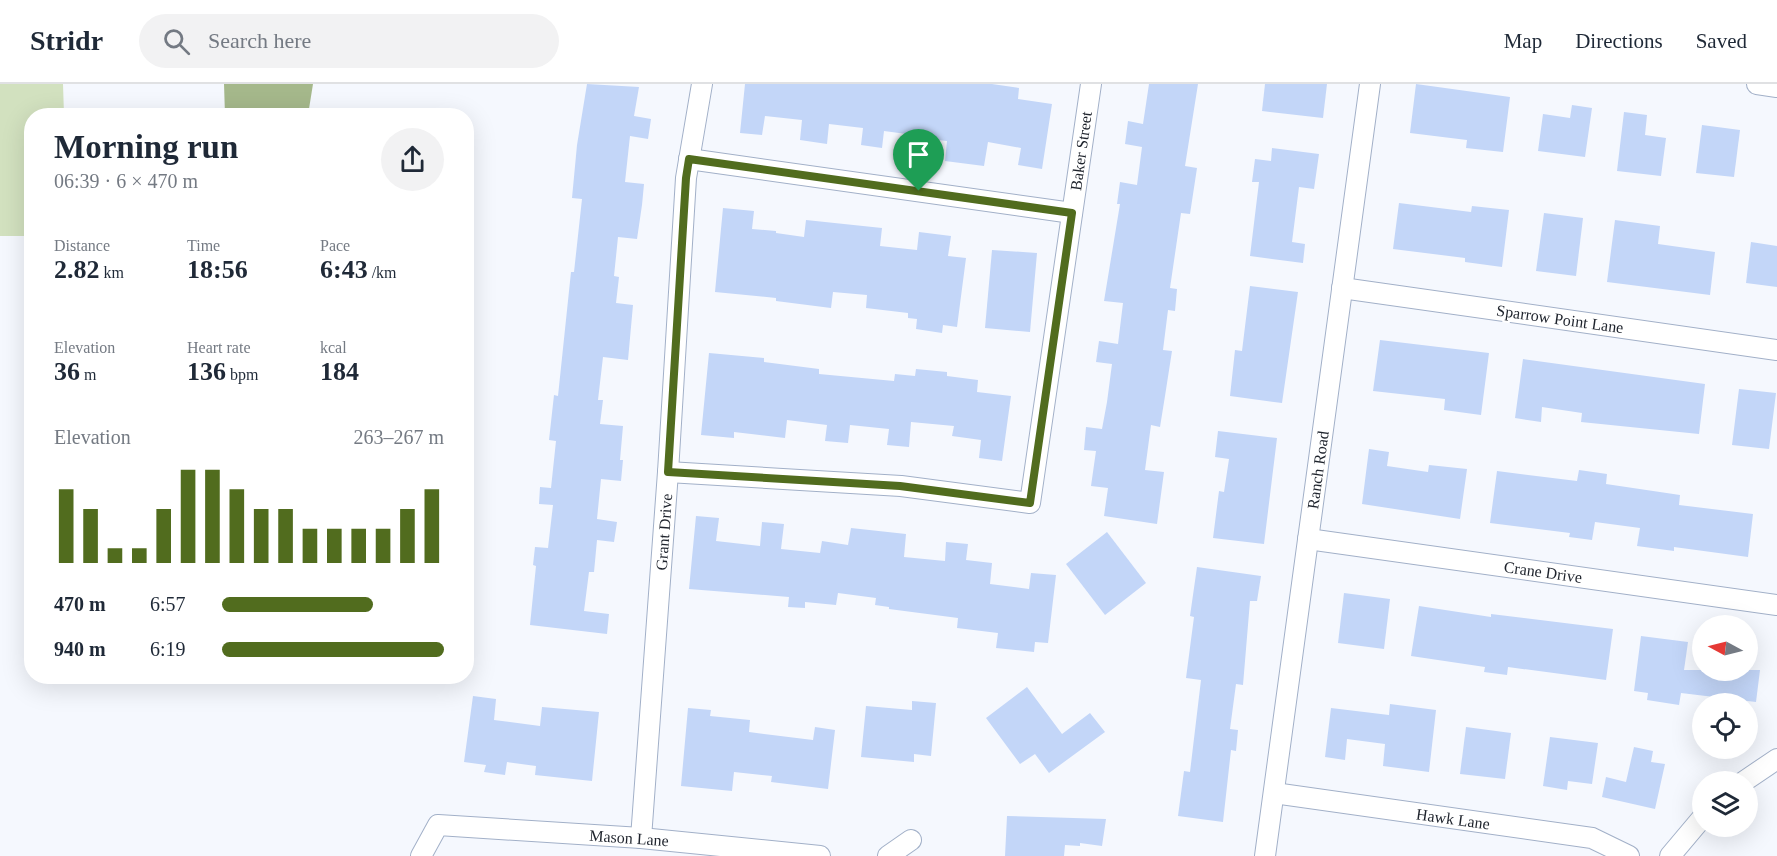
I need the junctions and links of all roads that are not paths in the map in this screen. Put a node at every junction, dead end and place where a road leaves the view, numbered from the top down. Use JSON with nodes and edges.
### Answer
{"nodes":[{"id":1,"x":702,"y":84,"type":"edge"},
{"id":2,"x":1091,"y":84,"type":"edge"},
{"id":3,"x":1370,"y":84,"type":"edge"},
{"id":4,"x":1756,"y":84,"type":"edge"},
{"id":5,"x":1777,"y":87,"type":"edge"},
{"id":6,"x":689,"y":159,"type":"junction"},
{"id":7,"x":1072,"y":213,"type":"junction"},
{"id":8,"x":1342,"y":288,"type":"junction"},
{"id":9,"x":1777,"y":350,"type":"edge"},
{"id":10,"x":668,"y":472,"type":"junction"},
{"id":11,"x":1308,"y":539,"type":"junction"},
{"id":12,"x":1777,"y":605,"type":"edge"},
{"id":13,"x":1777,"y":759,"type":"edge"},
{"id":14,"x":1758,"y":772,"type":"edge"},
{"id":15,"x":1274,"y":793,"type":"junction"},
{"id":16,"x":1692,"y":830,"type":"edge"},
{"id":17,"x":641,"y":838,"type":"junction"},
{"id":18,"x":911,"y":840,"type":"dead end"},
{"id":19,"x":421,"y":856,"type":"edge"},
{"id":20,"x":820,"y":856,"type":"edge"},
{"id":21,"x":888,"y":856,"type":"edge"},
{"id":22,"x":1265,"y":856,"type":"edge"},
{"id":23,"x":1629,"y":856,"type":"edge"},
{"id":24,"x":1670,"y":856,"type":"edge"}],
"edges":[{"from":1,"to":6,"type":"street","name":"Grant Drive"},
{"from":2,"to":7,"type":"street","name":"Baker Street"},
{"from":3,"to":8,"type":"street","name":"Ranch Road"},
{"from":4,"to":5,"type":"street"},
{"from":6,"to":7,"type":"street"},
{"from":6,"to":10,"type":"street","name":"Grant Drive"},
{"from":7,"to":10,"type":"street","name":"Baker Street"},
{"from":8,"to":9,"type":"street","name":"Sparrow Point Lane"},
{"from":8,"to":11,"type":"street","name":"Ranch Road"},
{"from":10,"to":17,"type":"street","name":"Grant Drive"},
{"from":11,"to":12,"type":"street","name":"Crane Drive"},
{"from":11,"to":15,"type":"street","name":"Ranch Road"},
{"from":13,"to":14,"type":"street"},
{"from":15,"to":22,"type":"street","name":"Ranch Road"},
{"from":15,"to":23,"type":"street","name":"Hawk Lane"},
{"from":16,"to":24,"type":"street"},
{"from":17,"to":19,"type":"street","name":"Mason Lane"},
{"from":17,"to":20,"type":"street","name":"Mason Lane"},
{"from":18,"to":21,"type":"street"}]}
